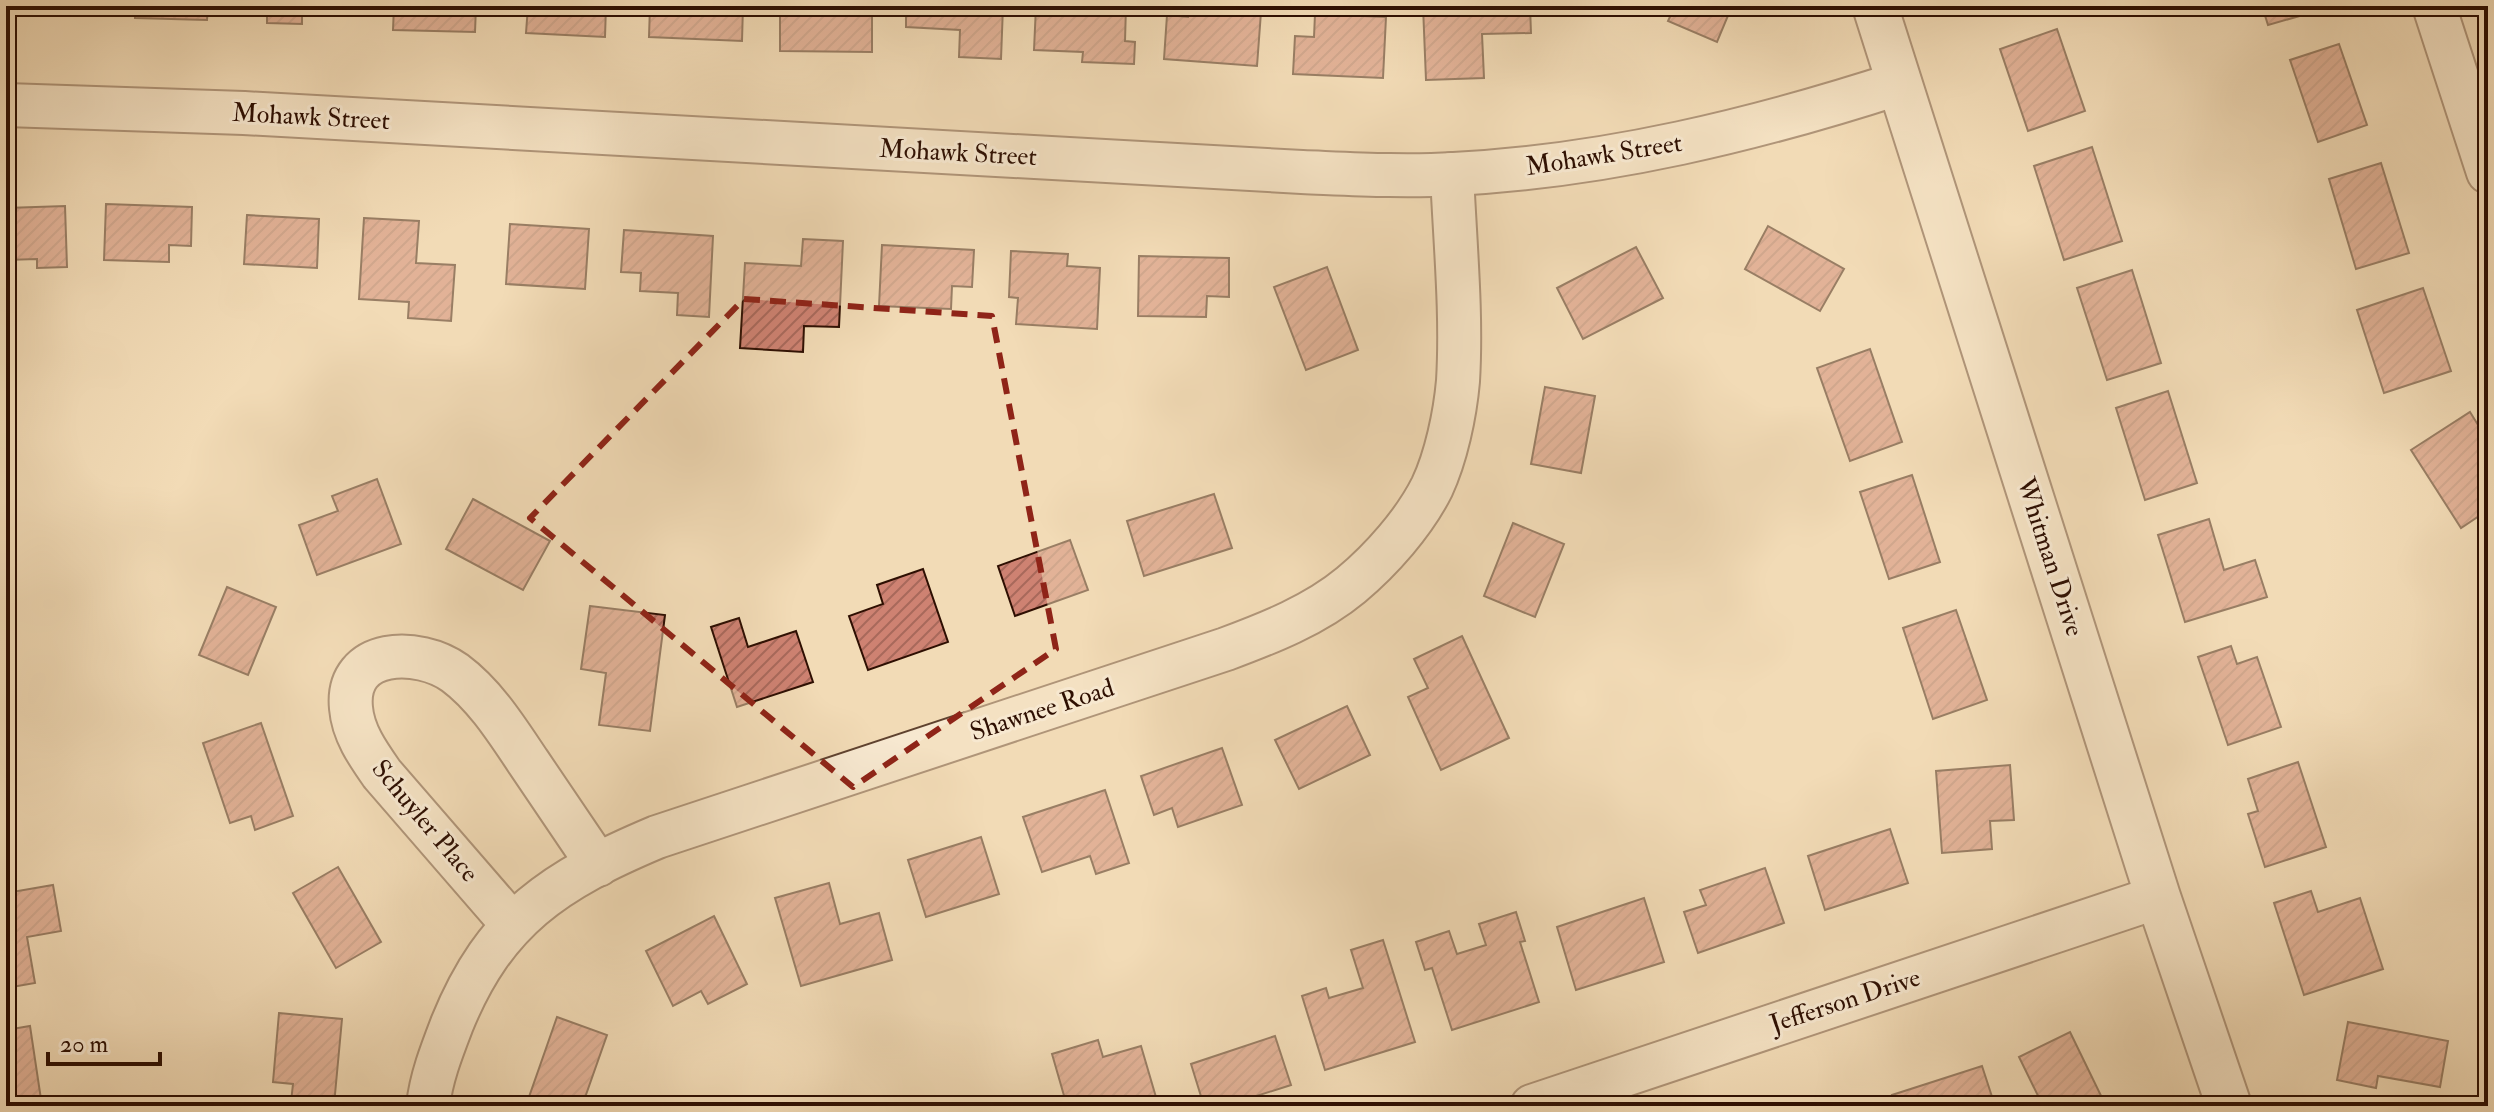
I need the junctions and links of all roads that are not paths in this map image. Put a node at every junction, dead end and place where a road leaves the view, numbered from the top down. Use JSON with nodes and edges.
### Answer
{"nodes":[{"id":1,"x":1875,"y":6,"type":"edge"},
{"id":2,"x":2434,"y":6,"type":"edge"},
{"id":3,"x":1900,"y":83,"type":"junction"},
{"id":4,"x":6,"y":105,"type":"edge"},
{"id":5,"x":2488,"y":172,"type":"edge"},
{"id":6,"x":1452,"y":174,"type":"junction"},
{"id":7,"x":598,"y":865,"type":"junction"},
{"id":8,"x":2158,"y":897,"type":"junction"},
{"id":9,"x":512,"y":924,"type":"junction"},
{"id":10,"x":428,"y":1106,"type":"edge"},
{"id":11,"x":1532,"y":1106,"type":"edge"},
{"id":12,"x":2229,"y":1106,"type":"edge"}],
"edges":[{"from":1,"to":3,"type":"street","name":"Whitman Drive"},
{"from":2,"to":5,"type":"street"},
{"from":3,"to":6,"type":"street","name":"Mohawk Street"},
{"from":3,"to":8,"type":"street","name":"Whitman Drive"},
{"from":4,"to":6,"type":"street","name":"Mohawk Street"},
{"from":6,"to":7,"type":"street","name":"Shawnee Road"},
{"from":7,"to":9,"type":"street","name":"Shawnee Road"},
{"from":7,"to":9,"type":"street","name":"Schuyler Place"},
{"from":8,"to":11,"type":"street","name":"Jefferson Drive"},
{"from":8,"to":12,"type":"street","name":"Whitman Drive"},
{"from":9,"to":10,"type":"street","name":"Shawnee Road"}]}
